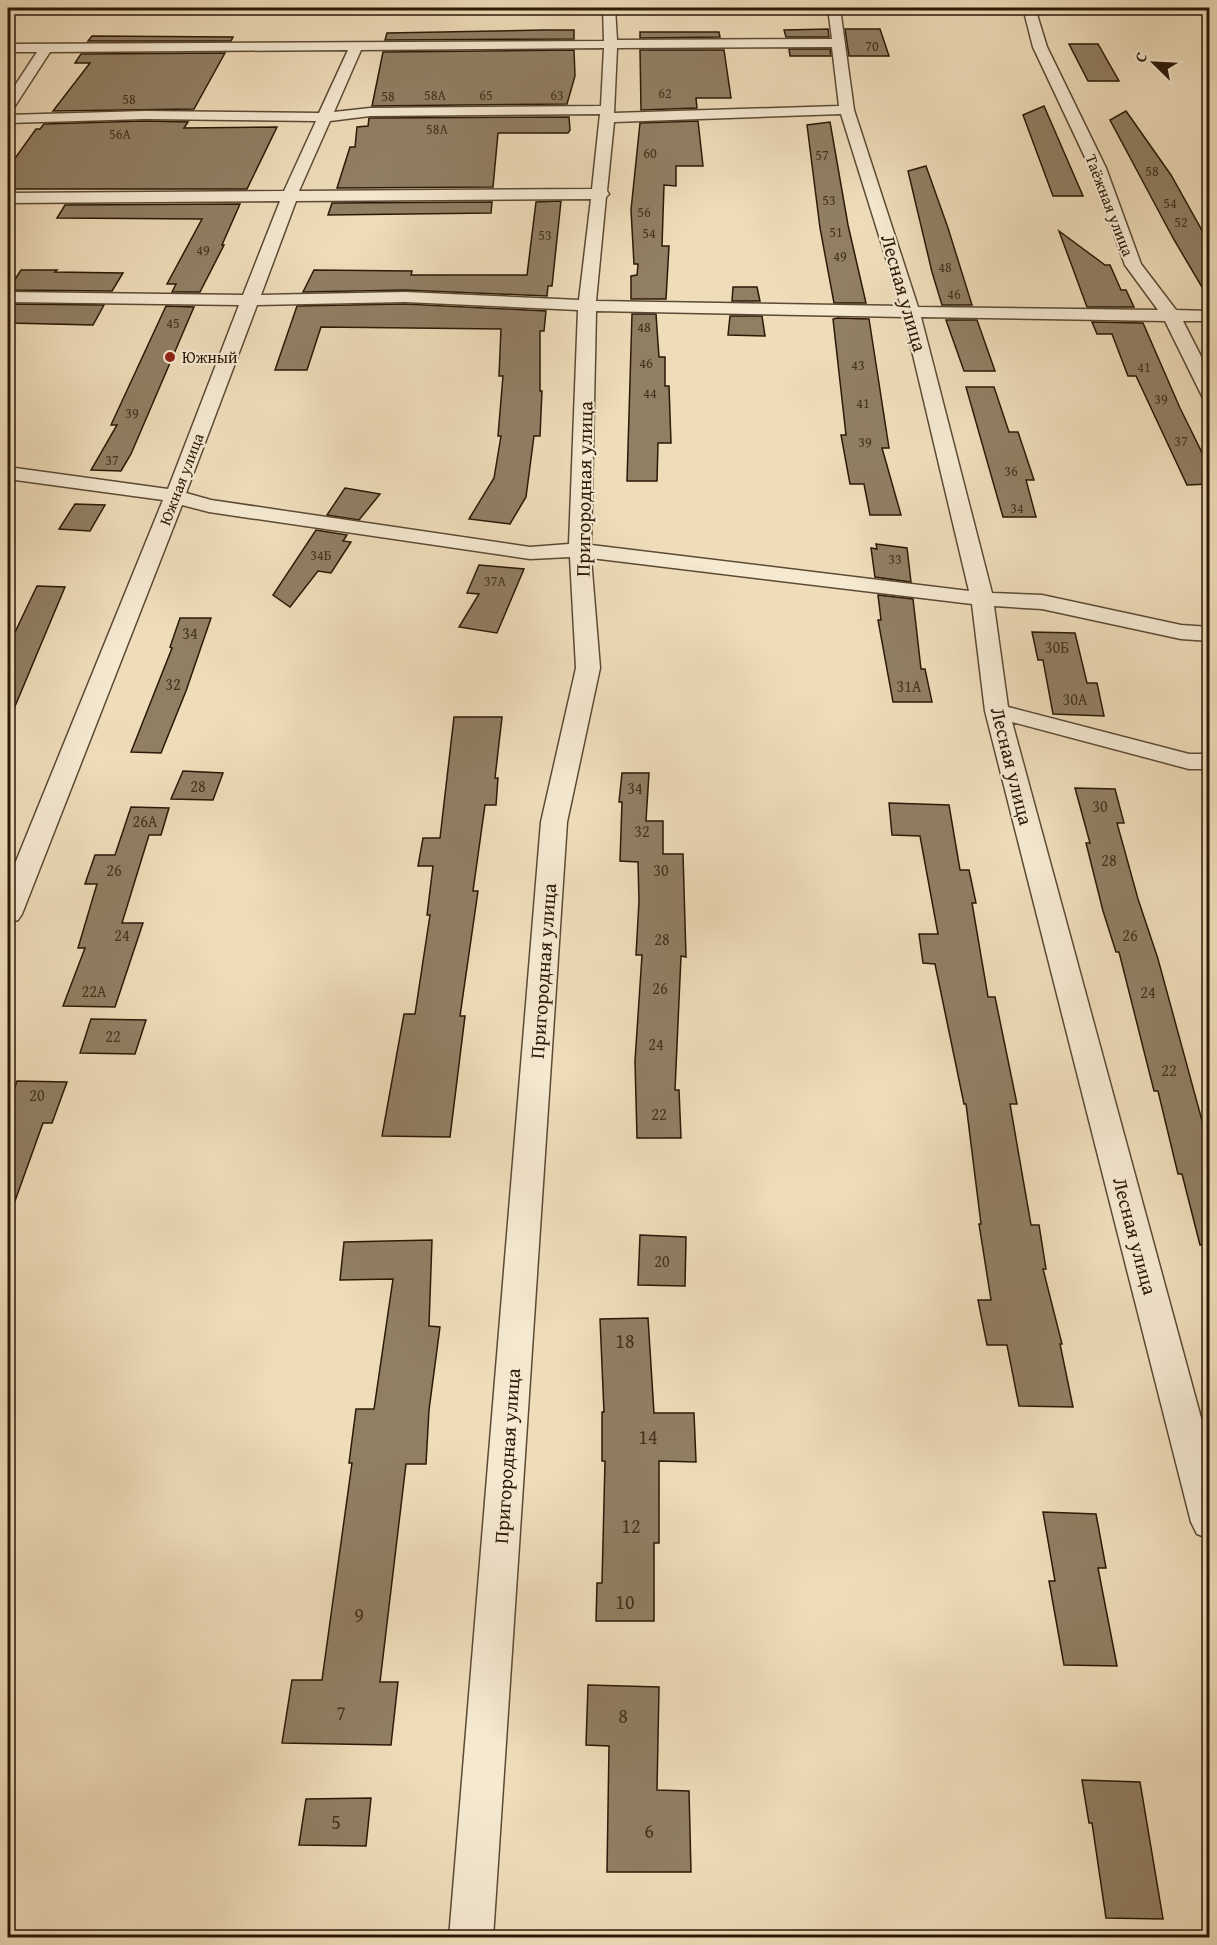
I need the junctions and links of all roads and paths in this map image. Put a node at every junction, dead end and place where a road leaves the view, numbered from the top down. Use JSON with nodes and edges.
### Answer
{"nodes":[{"id":1,"x":609,"y":8,"type":"edge"},
{"id":2,"x":834,"y":8,"type":"edge"},
{"id":3,"x":1029,"y":8,"type":"edge"},
{"id":4,"x":838,"y":43,"type":"junction"},
{"id":5,"x":611,"y":44,"type":"junction"},
{"id":6,"x":356,"y":46,"type":"junction"},
{"id":7,"x":8,"y":48,"type":"edge"},
{"id":8,"x":46,"y":48,"type":"junction"},
{"id":9,"x":8,"y":106,"type":"edge"},
{"id":10,"x":847,"y":110,"type":"junction"},
{"id":11,"x":608,"y":114,"type":"junction"},
{"id":12,"x":325,"y":117,"type":"junction"},
{"id":13,"x":8,"y":119,"type":"edge"},
{"id":14,"x":601,"y":194,"type":"junction"},
{"id":15,"x":290,"y":195,"type":"junction"},
{"id":16,"x":8,"y":198,"type":"edge"},
{"id":17,"x":8,"y":297,"type":"edge"},
{"id":18,"x":251,"y":300,"type":"junction"},
{"id":19,"x":587,"y":306,"type":"junction"},
{"id":20,"x":911,"y":311,"type":"junction"},
{"id":21,"x":1171,"y":315,"type":"junction"},
{"id":22,"x":1209,"y":316,"type":"edge"},
{"id":23,"x":1209,"y":394,"type":"edge"},
{"id":24,"x":8,"y":473,"type":"edge"},
{"id":25,"x":175,"y":496,"type":"junction"},
{"id":26,"x":580,"y":550,"type":"junction"},
{"id":27,"x":982,"y":599,"type":"junction"},
{"id":28,"x":1209,"y":634,"type":"edge"},
{"id":29,"x":997,"y":711,"type":"junction"},
{"id":30,"x":1209,"y":761,"type":"edge"},
{"id":31,"x":8,"y":914,"type":"edge"},
{"id":32,"x":1209,"y":1521,"type":"edge"},
{"id":33,"x":471,"y":1938,"type":"edge"}],
"edges":[{"from":1,"to":5,"type":"street","name":"Пригородная улица"},
{"from":2,"to":4,"type":"street","name":"Лесная улица"},
{"from":3,"to":21,"type":"street","name":"Таёжная улица"},
{"from":4,"to":5,"type":"street"},
{"from":4,"to":10,"type":"street","name":"Лесная улица"},
{"from":5,"to":6,"type":"street"},
{"from":5,"to":11,"type":"street","name":"Пригородная улица"},
{"from":6,"to":8,"type":"street"},
{"from":6,"to":12,"type":"street","name":"Южная улица"},
{"from":7,"to":8,"type":"street"},
{"from":8,"to":9,"type":"street"},
{"from":10,"to":11,"type":"street"},
{"from":10,"to":20,"type":"street","name":"Лесная улица"},
{"from":11,"to":12,"type":"street"},
{"from":11,"to":14,"type":"street","name":"Пригородная улица"},
{"from":12,"to":13,"type":"street"},
{"from":12,"to":15,"type":"street","name":"Южная улица"},
{"from":14,"to":15,"type":"street"},
{"from":14,"to":19,"type":"street","name":"Пригородная улица"},
{"from":15,"to":16,"type":"street"},
{"from":15,"to":18,"type":"street","name":"Южная улица"},
{"from":17,"to":18,"type":"street"},
{"from":18,"to":19,"type":"street"},
{"from":18,"to":25,"type":"street","name":"Южная улица"},
{"from":19,"to":20,"type":"street"},
{"from":19,"to":26,"type":"street","name":"Пригородная улица"},
{"from":20,"to":21,"type":"street"},
{"from":20,"to":27,"type":"street","name":"Лесная улица"},
{"from":21,"to":22,"type":"street"},
{"from":21,"to":23,"type":"street","name":"Таёжная улица"},
{"from":24,"to":25,"type":"street"},
{"from":25,"to":26,"type":"street"},
{"from":25,"to":31,"type":"street","name":"Южная улица"},
{"from":26,"to":27,"type":"street"},
{"from":26,"to":33,"type":"street","name":"Пригородная улица"},
{"from":27,"to":28,"type":"street"},
{"from":27,"to":29,"type":"street","name":"Лесная улица"},
{"from":29,"to":30,"type":"street"},
{"from":29,"to":32,"type":"street","name":"Лесная улица"}]}
